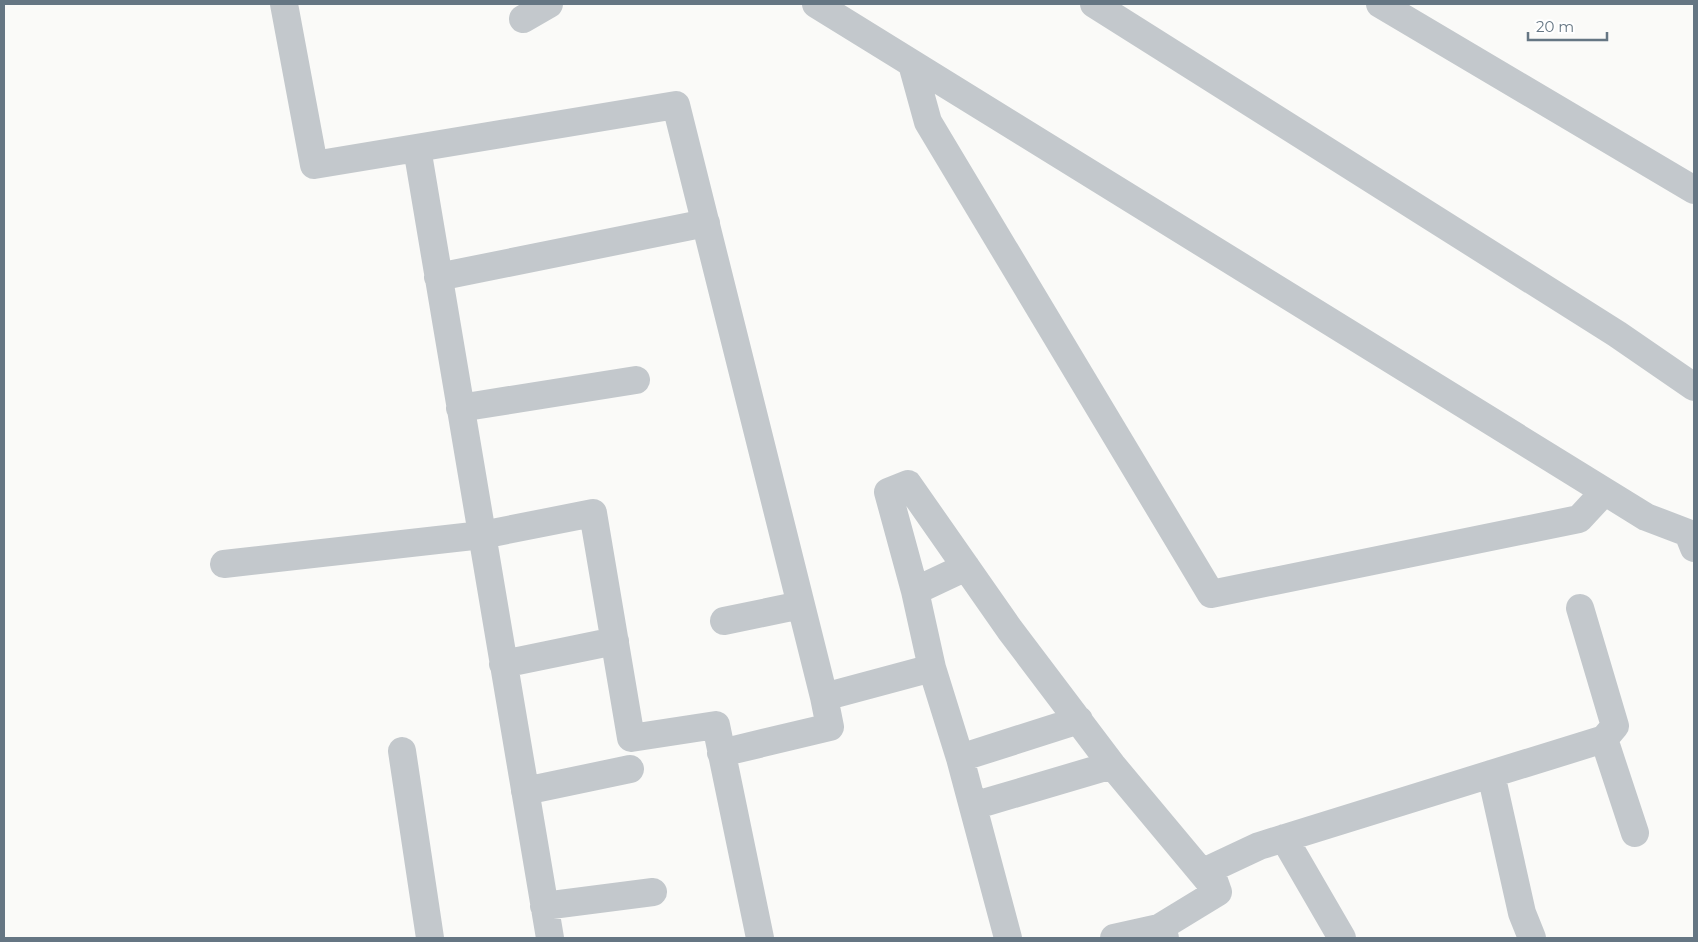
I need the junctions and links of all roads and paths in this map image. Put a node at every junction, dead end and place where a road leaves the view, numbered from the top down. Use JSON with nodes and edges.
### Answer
{"nodes":[{"id":1,"x":284,"y":4,"type":"edge"},
{"id":2,"x":549,"y":4,"type":"edge"},
{"id":3,"x":816,"y":4,"type":"edge"},
{"id":4,"x":1094,"y":4,"type":"edge"},
{"id":5,"x":1385,"y":5,"type":"edge"},
{"id":6,"x":523,"y":19,"type":"dead end"},
{"id":7,"x":912,"y":64,"type":"junction"},
{"id":8,"x":417,"y":148,"type":"junction"},
{"id":9,"x":1694,"y":190,"type":"edge"},
{"id":10,"x":706,"y":223,"type":"junction"},
{"id":11,"x":438,"y":277,"type":"junction"},
{"id":12,"x":636,"y":380,"type":"dead end"},
{"id":13,"x":1694,"y":387,"type":"edge"},
{"id":14,"x":460,"y":408,"type":"junction"},
{"id":15,"x":1604,"y":492,"type":"junction"},
{"id":16,"x":482,"y":536,"type":"junction"},
{"id":17,"x":1692,"y":536,"type":"edge"},
{"id":18,"x":224,"y":564,"type":"dead end"},
{"id":19,"x":966,"y":567,"type":"junction"},
{"id":20,"x":915,"y":591,"type":"junction"},
{"id":21,"x":801,"y":605,"type":"junction"},
{"id":22,"x":1580,"y":608,"type":"dead end"},
{"id":23,"x":724,"y":621,"type":"dead end"},
{"id":24,"x":615,"y":641,"type":"junction"},
{"id":25,"x":503,"y":664,"type":"junction"},
{"id":26,"x":932,"y":668,"type":"junction"},
{"id":27,"x":824,"y":697,"type":"junction"},
{"id":28,"x":1079,"y":720,"type":"junction"},
{"id":29,"x":1604,"y":739,"type":"junction"},
{"id":30,"x":402,"y":751,"type":"dead end"},
{"id":31,"x":722,"y":753,"type":"junction"},
{"id":32,"x":960,"y":758,"type":"junction"},
{"id":33,"x":1112,"y":765,"type":"junction"},
{"id":34,"x":630,"y":769,"type":"dead end"},
{"id":35,"x":1491,"y":774,"type":"junction"},
{"id":36,"x":525,"y":791,"type":"junction"},
{"id":37,"x":973,"y":806,"type":"junction"},
{"id":38,"x":1635,"y":833,"type":"dead end"},
{"id":39,"x":1284,"y":838,"type":"junction"},
{"id":40,"x":653,"y":892,"type":"dead end"},
{"id":41,"x":1218,"y":892,"type":"junction"},
{"id":42,"x":544,"y":906,"type":"junction"},
{"id":43,"x":1162,"y":933,"type":"edge"},
{"id":44,"x":430,"y":938,"type":"edge"},
{"id":45,"x":550,"y":938,"type":"edge"},
{"id":46,"x":760,"y":938,"type":"edge"},
{"id":47,"x":1008,"y":938,"type":"edge"},
{"id":48,"x":1114,"y":938,"type":"edge"},
{"id":49,"x":1342,"y":938,"type":"edge"},
{"id":50,"x":1532,"y":938,"type":"edge"}],
"edges":[{"from":1,"to":8,"type":"street"},
{"from":2,"to":6,"type":"street"},
{"from":3,"to":7,"type":"street"},
{"from":4,"to":13,"type":"street"},
{"from":5,"to":9,"type":"street"},
{"from":7,"to":15,"type":"street"},
{"from":7,"to":15,"type":"street"},
{"from":8,"to":10,"type":"street"},
{"from":8,"to":11,"type":"street"},
{"from":10,"to":11,"type":"street"},
{"from":10,"to":21,"type":"street"},
{"from":11,"to":14,"type":"street"},
{"from":12,"to":14,"type":"street"},
{"from":14,"to":16,"type":"street"},
{"from":15,"to":17,"type":"street"},
{"from":16,"to":18,"type":"street"},
{"from":16,"to":24,"type":"street"},
{"from":16,"to":25,"type":"street"},
{"from":19,"to":20,"type":"street"},
{"from":19,"to":20,"type":"street"},
{"from":19,"to":28,"type":"street"},
{"from":20,"to":26,"type":"street"},
{"from":21,"to":23,"type":"street"},
{"from":21,"to":27,"type":"street"},
{"from":22,"to":29,"type":"street"},
{"from":24,"to":25,"type":"street"},
{"from":24,"to":31,"type":"street"},
{"from":25,"to":36,"type":"street"},
{"from":26,"to":27,"type":"street"},
{"from":26,"to":32,"type":"street"},
{"from":27,"to":31,"type":"street"},
{"from":28,"to":32,"type":"street"},
{"from":28,"to":33,"type":"street"},
{"from":29,"to":35,"type":"street"},
{"from":29,"to":38,"type":"street"},
{"from":30,"to":44,"type":"street"},
{"from":31,"to":46,"type":"street"},
{"from":32,"to":37,"type":"street"},
{"from":33,"to":37,"type":"street"},
{"from":33,"to":41,"type":"street"},
{"from":34,"to":36,"type":"street"},
{"from":35,"to":39,"type":"street"},
{"from":35,"to":50,"type":"street"},
{"from":36,"to":42,"type":"street"},
{"from":37,"to":47,"type":"street"},
{"from":39,"to":41,"type":"street"},
{"from":39,"to":49,"type":"street"},
{"from":40,"to":42,"type":"street"},
{"from":41,"to":43,"type":"street"},
{"from":42,"to":45,"type":"street"},
{"from":43,"to":48,"type":"street"}]}
